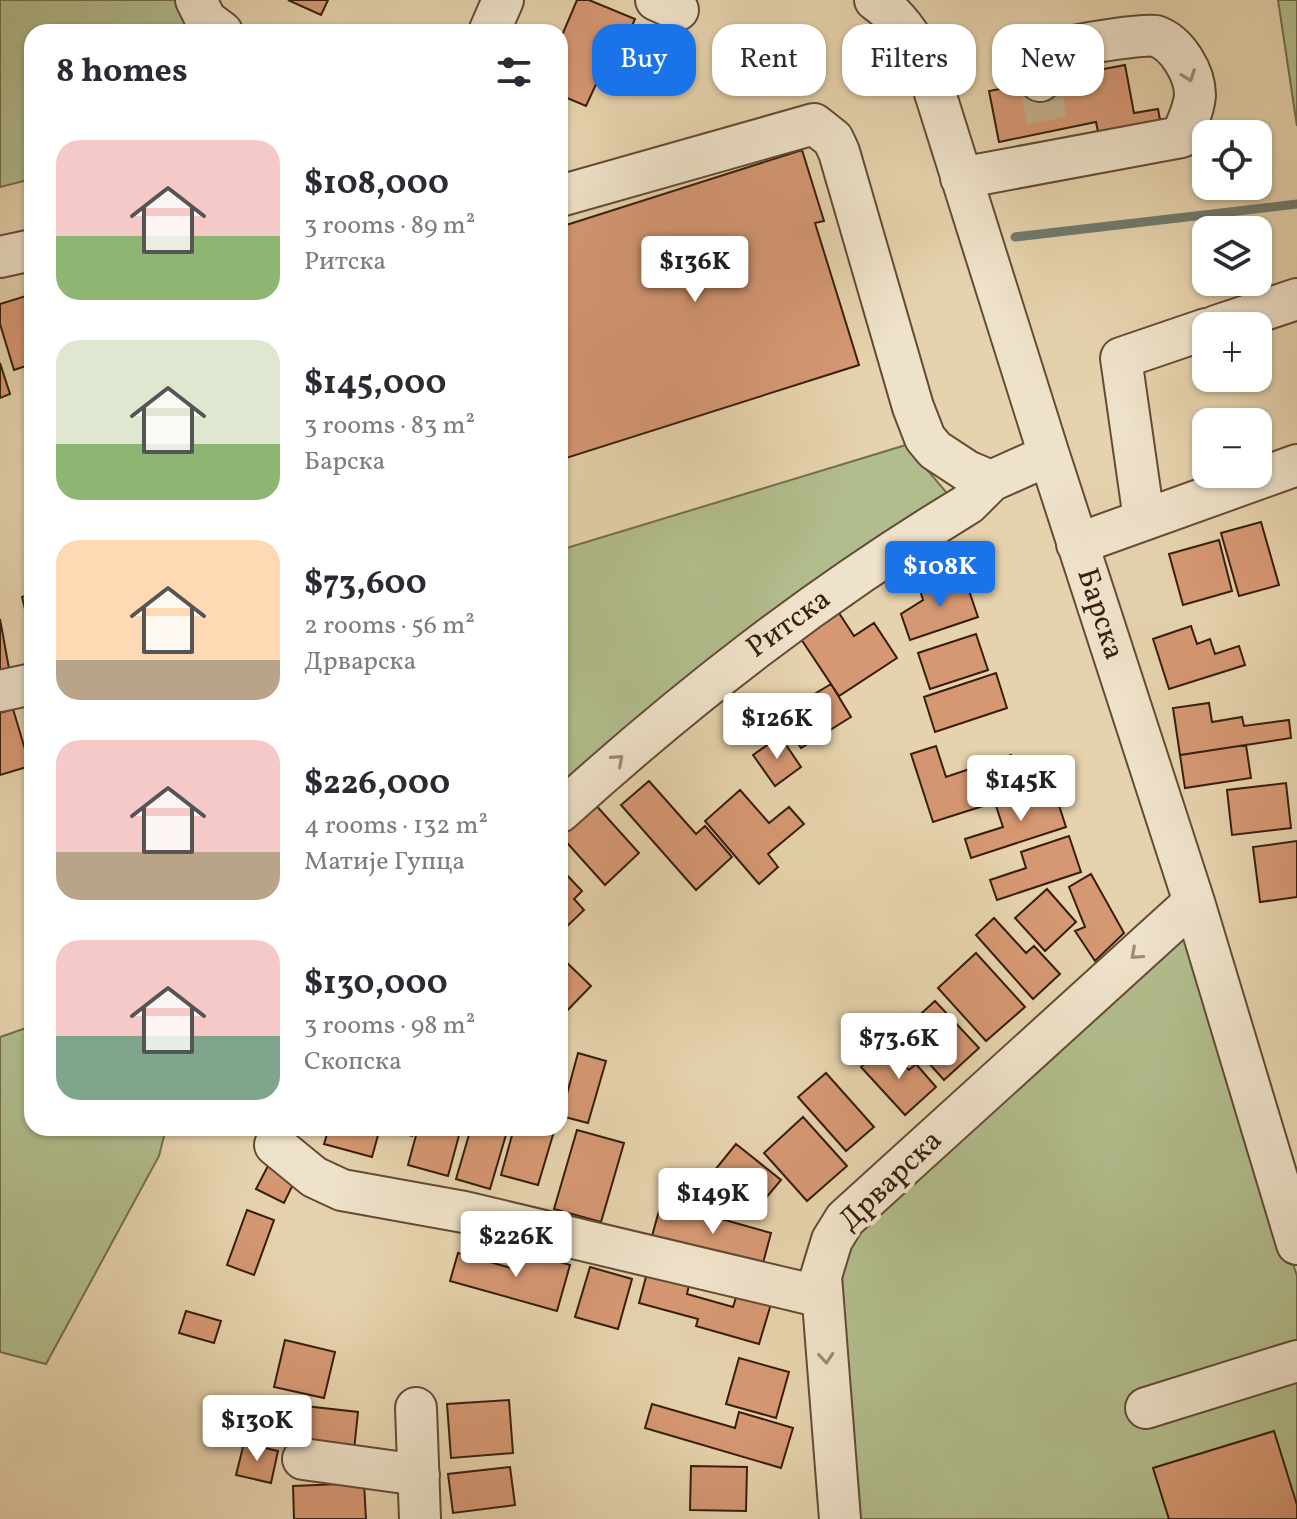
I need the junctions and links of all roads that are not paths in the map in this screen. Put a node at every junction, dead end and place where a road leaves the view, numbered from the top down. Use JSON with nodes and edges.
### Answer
{"nodes":[{"id":1,"x":196,"y":0,"type":"edge"},
{"id":2,"x":875,"y":0,"type":"edge"},
{"id":3,"x":211,"y":24,"type":"edge"},
{"id":4,"x":1104,"y":42,"type":"edge"},
{"id":5,"x":961,"y":178,"type":"junction"},
{"id":6,"x":571,"y":184,"type":"edge"},
{"id":7,"x":24,"y":252,"type":"edge"},
{"id":8,"x":0,"y":257,"type":"edge"},
{"id":9,"x":1297,"y":299,"type":"edge"},
{"id":10,"x":1258,"y":312,"type":"edge"},
{"id":11,"x":1192,"y":334,"type":"edge"},
{"id":12,"x":1049,"y":455,"type":"junction"},
{"id":13,"x":1297,"y":465,"type":"edge"},
{"id":14,"x":991,"y":481,"type":"junction"},
{"id":15,"x":1144,"y":519,"type":"junction"},
{"id":16,"x":1077,"y":544,"type":"junction"},
{"id":17,"x":24,"y":686,"type":"edge"},
{"id":18,"x":0,"y":691,"type":"edge"},
{"id":19,"x":568,"y":805,"type":"edge"},
{"id":20,"x":1194,"y":902,"type":"junction"},
{"id":21,"x":275,"y":1145,"type":"dead end"},
{"id":22,"x":1297,"y":1244,"type":"edge"},
{"id":23,"x":822,"y":1297,"type":"junction"},
{"id":24,"x":1297,"y":1361,"type":"edge"},
{"id":25,"x":416,"y":1408,"type":"dead end"},
{"id":26,"x":1146,"y":1408,"type":"dead end"},
{"id":27,"x":303,"y":1459,"type":"dead end"},
{"id":28,"x":419,"y":1475,"type":"junction"},
{"id":29,"x":420,"y":1519,"type":"edge"},
{"id":30,"x":840,"y":1519,"type":"edge"}],
"edges":[{"from":1,"to":3,"type":"street"},
{"from":2,"to":5,"type":"street","name":"Барска"},
{"from":4,"to":5,"type":"street","one_way":true},
{"from":5,"to":12,"type":"street","name":"Барска"},
{"from":6,"to":14,"type":"street"},
{"from":7,"to":8,"type":"street"},
{"from":9,"to":10,"type":"street"},
{"from":11,"to":15,"type":"street"},
{"from":12,"to":14,"type":"street","name":"Ритска"},
{"from":12,"to":16,"type":"street","name":"Барска"},
{"from":13,"to":15,"type":"street"},
{"from":19,"to":14,"type":"street","name":"Ритска","one_way":true},
{"from":15,"to":16,"type":"street"},
{"from":16,"to":20,"type":"street","name":"Барска"},
{"from":17,"to":18,"type":"street"},
{"from":20,"to":22,"type":"street","name":"Барска"},
{"from":20,"to":23,"type":"street","name":"Дрварска","one_way":true},
{"from":21,"to":23,"type":"street"},
{"from":23,"to":30,"type":"street","name":"Дрварска","one_way":true},
{"from":24,"to":26,"type":"street"},
{"from":25,"to":28,"type":"street"},
{"from":27,"to":28,"type":"street"},
{"from":28,"to":29,"type":"street"}]}
